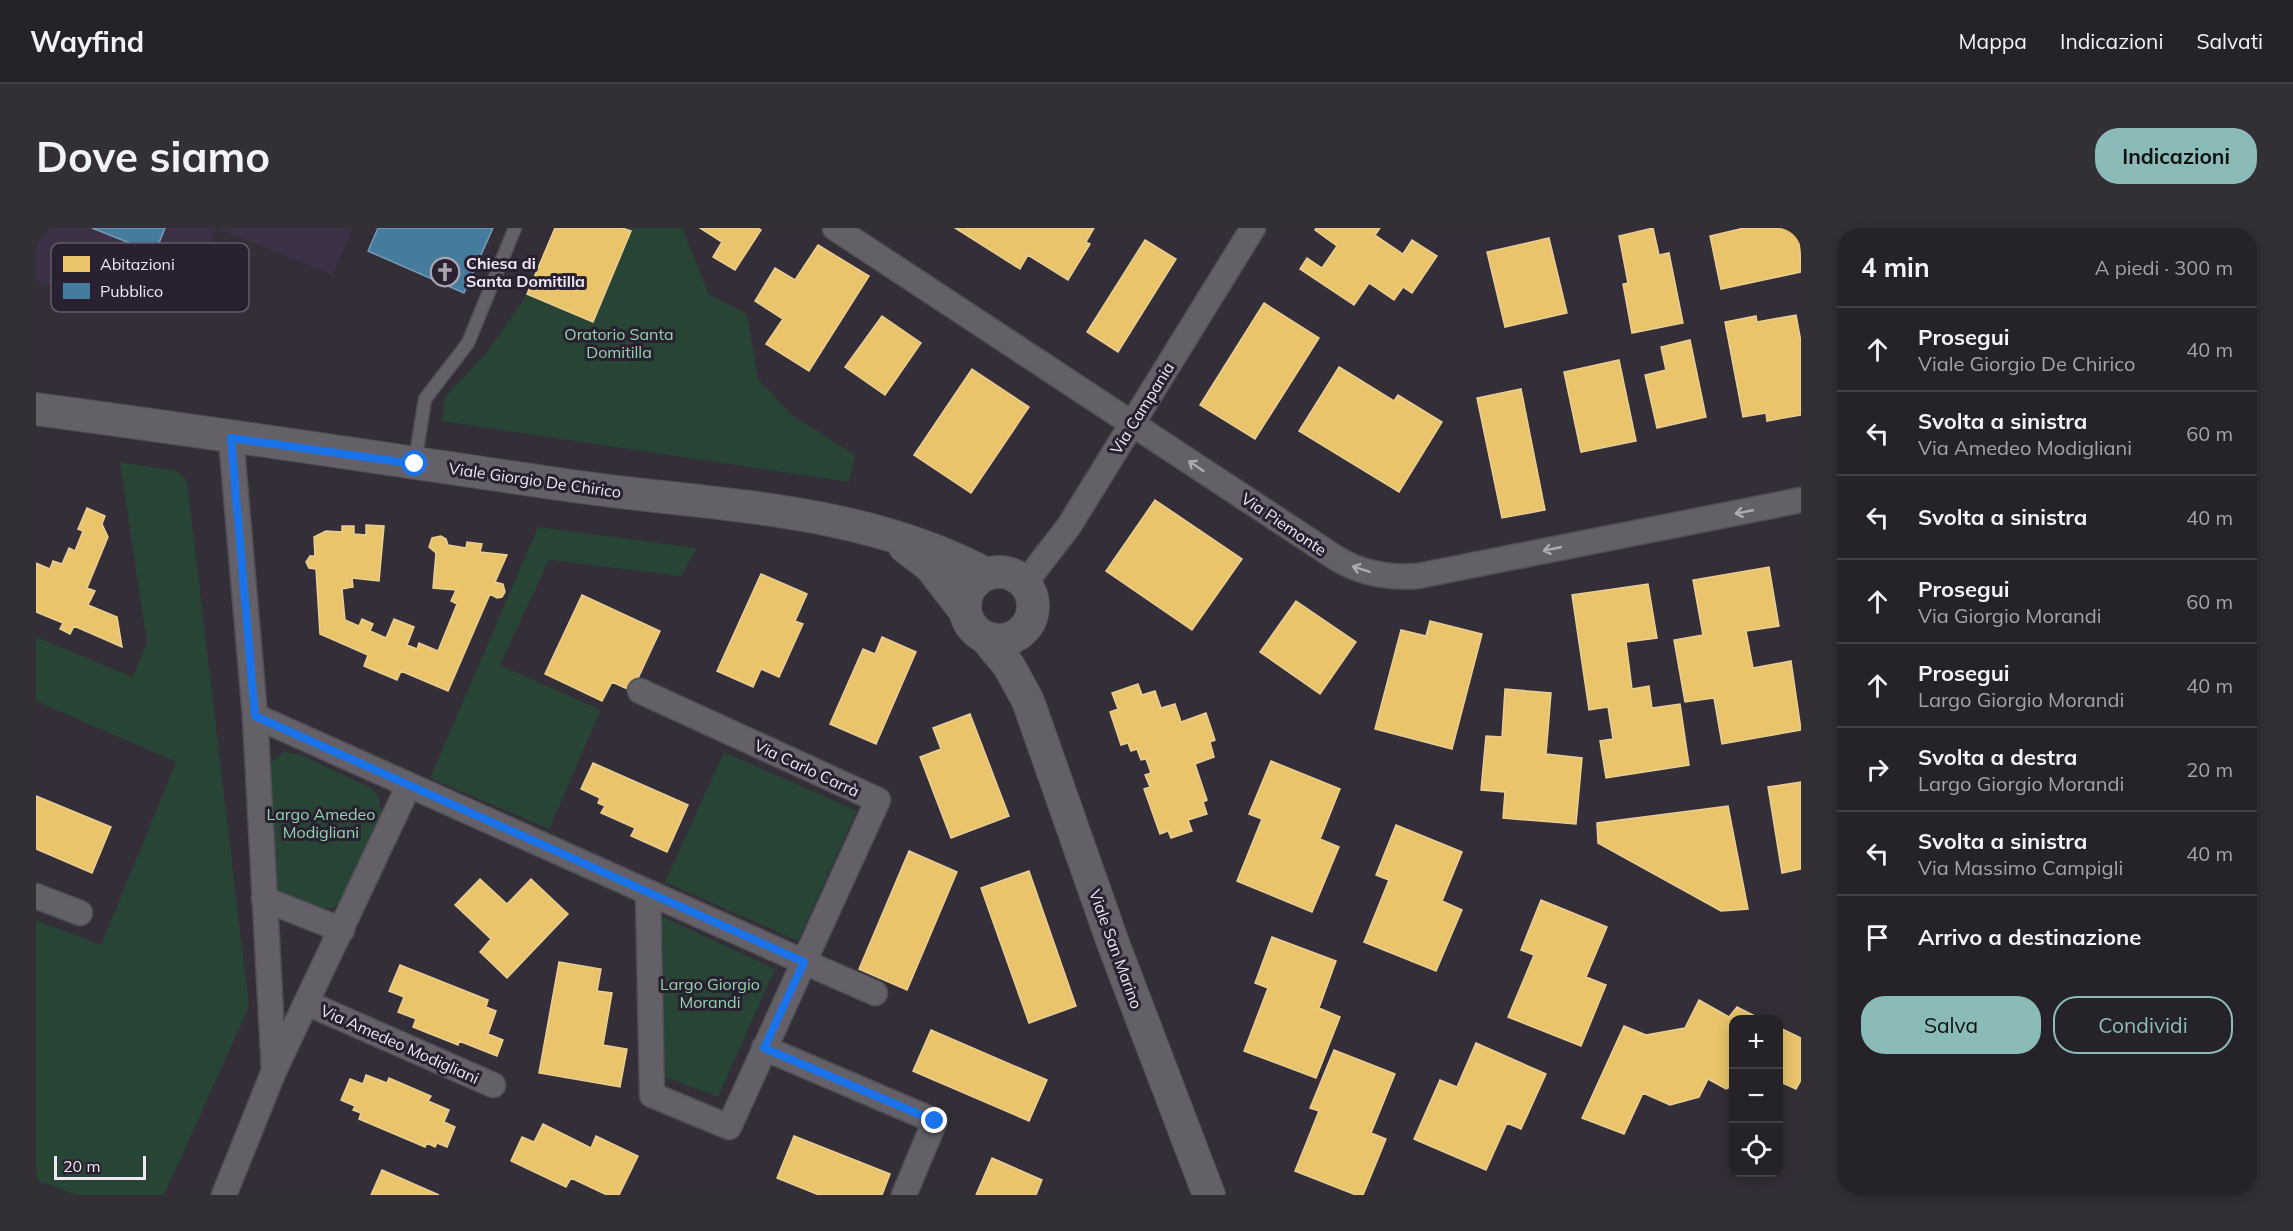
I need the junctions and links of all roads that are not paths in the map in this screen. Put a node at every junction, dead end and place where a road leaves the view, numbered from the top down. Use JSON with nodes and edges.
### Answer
{"nodes":[{"id":1,"x":515,"y":228,"type":"edge"},
{"id":2,"x":835,"y":228,"type":"edge"},
{"id":3,"x":1253,"y":228,"type":"edge"},
{"id":4,"x":36,"y":409,"type":"edge"},
{"id":5,"x":1132,"y":424,"type":"junction"},
{"id":6,"x":231,"y":438,"type":"junction"},
{"id":7,"x":415,"y":464,"type":"junction"},
{"id":8,"x":1801,"y":500,"type":"edge"},
{"id":9,"x":890,"y":535,"type":"junction"},
{"id":10,"x":986,"y":574,"type":"junction"},
{"id":11,"x":1025,"y":583,"type":"junction"},
{"id":12,"x":965,"y":610,"type":"junction"},
{"id":13,"x":1027,"y":626,"type":"junction"},
{"id":14,"x":985,"y":637,"type":"junction"},
{"id":15,"x":640,"y":691,"type":"dead end"},
{"id":16,"x":1028,"y":701,"type":"junction"},
{"id":17,"x":255,"y":716,"type":"junction"},
{"id":18,"x":409,"y":785,"type":"junction"},
{"id":19,"x":648,"y":892,"type":"junction"},
{"id":20,"x":36,"y":896,"type":"edge"},
{"id":21,"x":264,"y":899,"type":"junction"},
{"id":22,"x":80,"y":913,"type":"dead end"},
{"id":23,"x":342,"y":930,"type":"junction"},
{"id":24,"x":804,"y":962,"type":"junction"},
{"id":25,"x":875,"y":993,"type":"dead end"},
{"id":26,"x":307,"y":1003,"type":"junction"},
{"id":27,"x":764,"y":1048,"type":"junction"},
{"id":28,"x":274,"y":1071,"type":"junction"},
{"id":29,"x":493,"y":1085,"type":"dead end"},
{"id":30,"x":224,"y":1195,"type":"edge"},
{"id":31,"x":904,"y":1195,"type":"edge"},
{"id":32,"x":1209,"y":1195,"type":"edge"}],
"edges":[{"from":1,"to":7,"type":"lane"},
{"from":2,"to":5,"type":"street","name":"Via Piemonte"},
{"from":3,"to":5,"type":"street","name":"Via Campania"},
{"from":4,"to":6,"type":"street","name":"Viale Giorgio De Chirico"},
{"from":8,"to":5,"type":"street","name":"Via Piemonte","one_way":true},
{"from":5,"to":11,"type":"street","name":"Via Campania"},
{"from":6,"to":7,"type":"street","name":"Viale Giorgio De Chirico"},
{"from":6,"to":17,"type":"street"},
{"from":7,"to":9,"type":"street","name":"Viale Giorgio De Chirico"},
{"from":9,"to":10,"type":"street","name":"Viale Giorgio De Chirico"},
{"from":9,"to":12,"type":"street","name":"Viale Giorgio De Chirico"},
{"from":10,"to":11,"type":"street"},
{"from":10,"to":12,"type":"street"},
{"from":11,"to":13,"type":"street"},
{"from":12,"to":14,"type":"street"},
{"from":13,"to":14,"type":"street"},
{"from":13,"to":16,"type":"street","name":"Viale San Marino"},
{"from":14,"to":16,"type":"street","name":"Viale San Marino"},
{"from":15,"to":24,"type":"street","name":"Via Carlo Carrà"},
{"from":16,"to":32,"type":"street","name":"Viale San Marino"},
{"from":17,"to":18,"type":"street"},
{"from":17,"to":21,"type":"street"},
{"from":18,"to":19,"type":"street"},
{"from":18,"to":23,"type":"street"},
{"from":19,"to":24,"type":"street"},
{"from":19,"to":27,"type":"street"},
{"from":20,"to":22,"type":"street"},
{"from":21,"to":23,"type":"street"},
{"from":21,"to":28,"type":"street"},
{"from":23,"to":26,"type":"street"},
{"from":24,"to":25,"type":"street"},
{"from":24,"to":27,"type":"street"},
{"from":26,"to":28,"type":"street"},
{"from":26,"to":29,"type":"street","name":"Via Amedeo Modigliani"},
{"from":27,"to":31,"type":"street"},
{"from":28,"to":30,"type":"street"}]}
